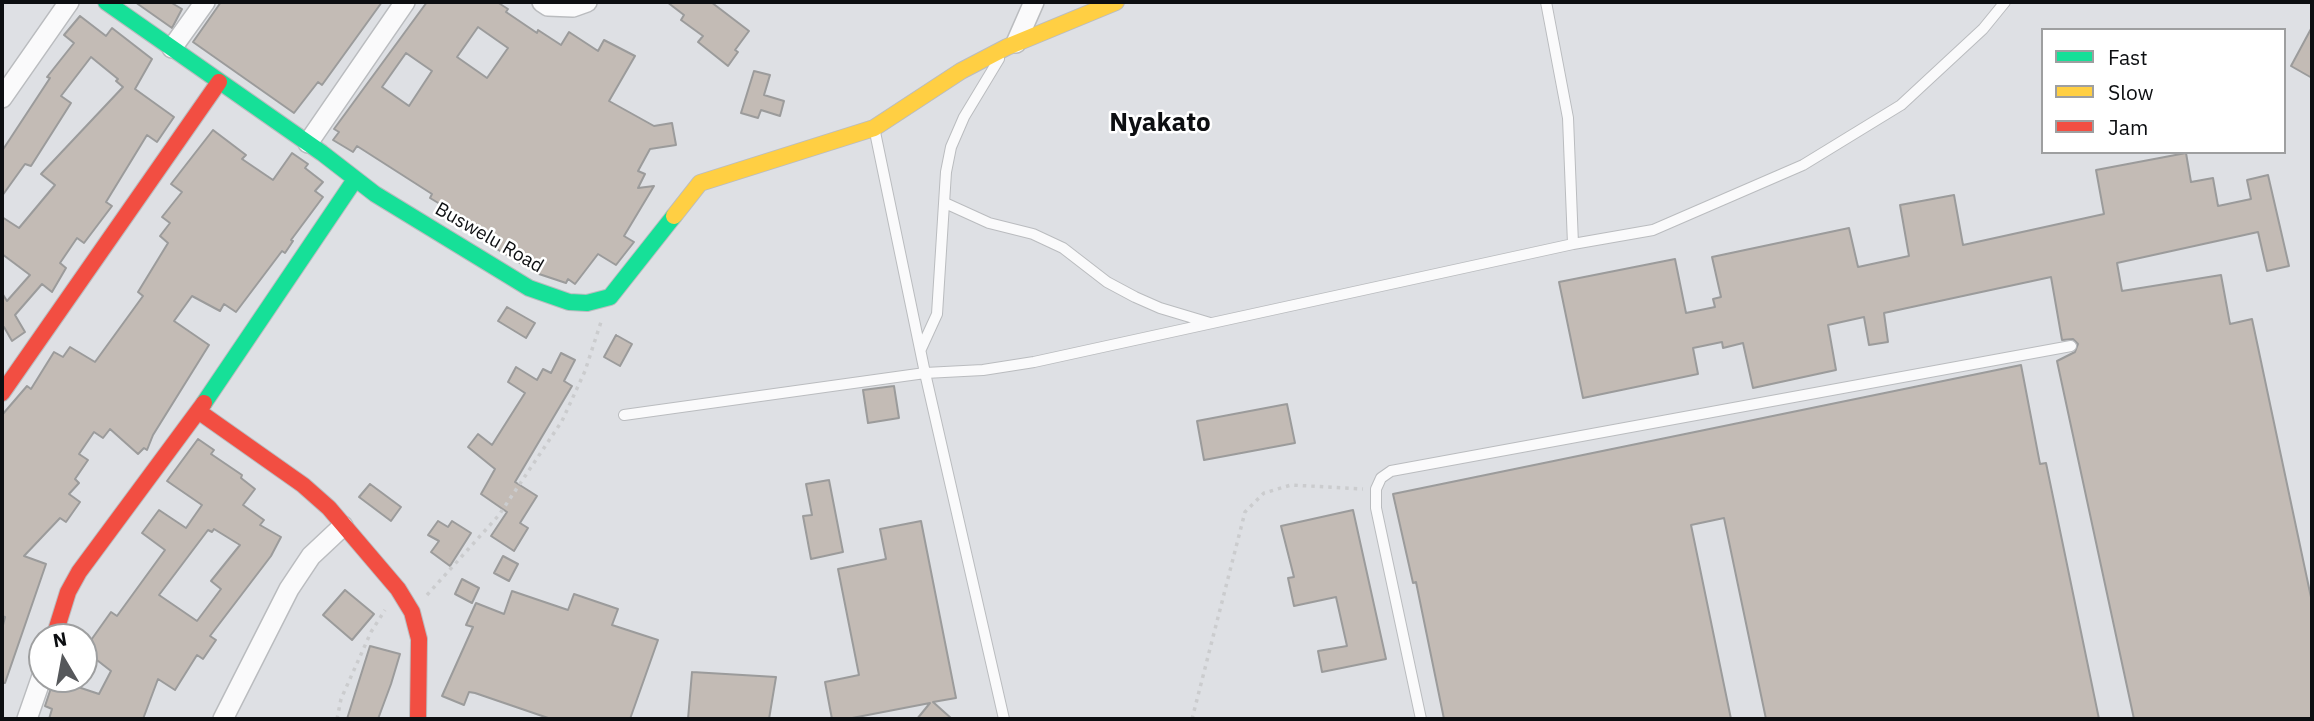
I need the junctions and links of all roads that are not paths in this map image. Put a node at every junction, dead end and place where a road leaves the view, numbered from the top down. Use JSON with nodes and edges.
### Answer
{"nodes":[{"id":1,"x":69,"y":2,"type":"edge"},
{"id":2,"x":106,"y":2,"type":"edge"},
{"id":3,"x":205,"y":2,"type":"edge"},
{"id":4,"x":405,"y":2,"type":"edge"},
{"id":5,"x":542,"y":2,"type":"edge"},
{"id":6,"x":587,"y":2,"type":"edge"},
{"id":7,"x":1034,"y":2,"type":"edge"},
{"id":8,"x":1115,"y":2,"type":"edge"},
{"id":9,"x":1546,"y":2,"type":"edge"},
{"id":10,"x":2005,"y":2,"type":"edge"},
{"id":11,"x":1011,"y":45,"type":"junction"},
{"id":12,"x":172,"y":48,"type":"junction"},
{"id":13,"x":219,"y":82,"type":"junction"},
{"id":14,"x":2,"y":97,"type":"edge"},
{"id":15,"x":874,"y":128,"type":"junction"},
{"id":16,"x":307,"y":143,"type":"junction"},
{"id":17,"x":354,"y":181,"type":"junction"},
{"id":18,"x":945,"y":203,"type":"junction"},
{"id":19,"x":1573,"y":244,"type":"junction"},
{"id":20,"x":1213,"y":324,"type":"junction"},
{"id":21,"x":2071,"y":346,"type":"dead end"},
{"id":22,"x":921,"y":349,"type":"junction"},
{"id":23,"x":925,"y":373,"type":"junction"},
{"id":24,"x":2,"y":393,"type":"edge"},
{"id":25,"x":198,"y":411,"type":"junction"},
{"id":26,"x":624,"y":415,"type":"dead end"},
{"id":27,"x":343,"y":526,"type":"junction"},
{"id":28,"x":58,"y":623,"type":"edge"},
{"id":29,"x":36,"y":693,"type":"edge"},
{"id":30,"x":27,"y":719,"type":"edge"},
{"id":31,"x":223,"y":719,"type":"edge"},
{"id":32,"x":418,"y":719,"type":"edge"},
{"id":33,"x":1004,"y":719,"type":"edge"},
{"id":34,"x":1421,"y":719,"type":"edge"}],
"edges":[{"from":1,"to":14,"type":"street"},
{"from":2,"to":12,"type":"street","name":"Buswelu Road"},
{"from":3,"to":12,"type":"street"},
{"from":4,"to":16,"type":"street"},
{"from":5,"to":6,"type":"street"},
{"from":7,"to":11,"type":"street"},
{"from":8,"to":11,"type":"street"},
{"from":9,"to":19,"type":"lane"},
{"from":10,"to":19,"type":"lane"},
{"from":11,"to":15,"type":"street"},
{"from":11,"to":18,"type":"lane"},
{"from":12,"to":13,"type":"street","name":"Buswelu Road"},
{"from":13,"to":16,"type":"street","name":"Buswelu Road"},
{"from":13,"to":24,"type":"street"},
{"from":15,"to":17,"type":"street","name":"Buswelu Road"},
{"from":15,"to":22,"type":"lane"},
{"from":16,"to":17,"type":"street","name":"Buswelu Road"},
{"from":17,"to":25,"type":"street"},
{"from":18,"to":20,"type":"lane"},
{"from":18,"to":22,"type":"lane"},
{"from":19,"to":20,"type":"lane"},
{"from":20,"to":23,"type":"lane"},
{"from":21,"to":34,"type":"lane"},
{"from":22,"to":23,"type":"lane"},
{"from":23,"to":26,"type":"lane"},
{"from":23,"to":33,"type":"lane"},
{"from":25,"to":27,"type":"street"},
{"from":25,"to":28,"type":"street"},
{"from":27,"to":31,"type":"street"},
{"from":27,"to":32,"type":"street"},
{"from":29,"to":30,"type":"street"}]}
